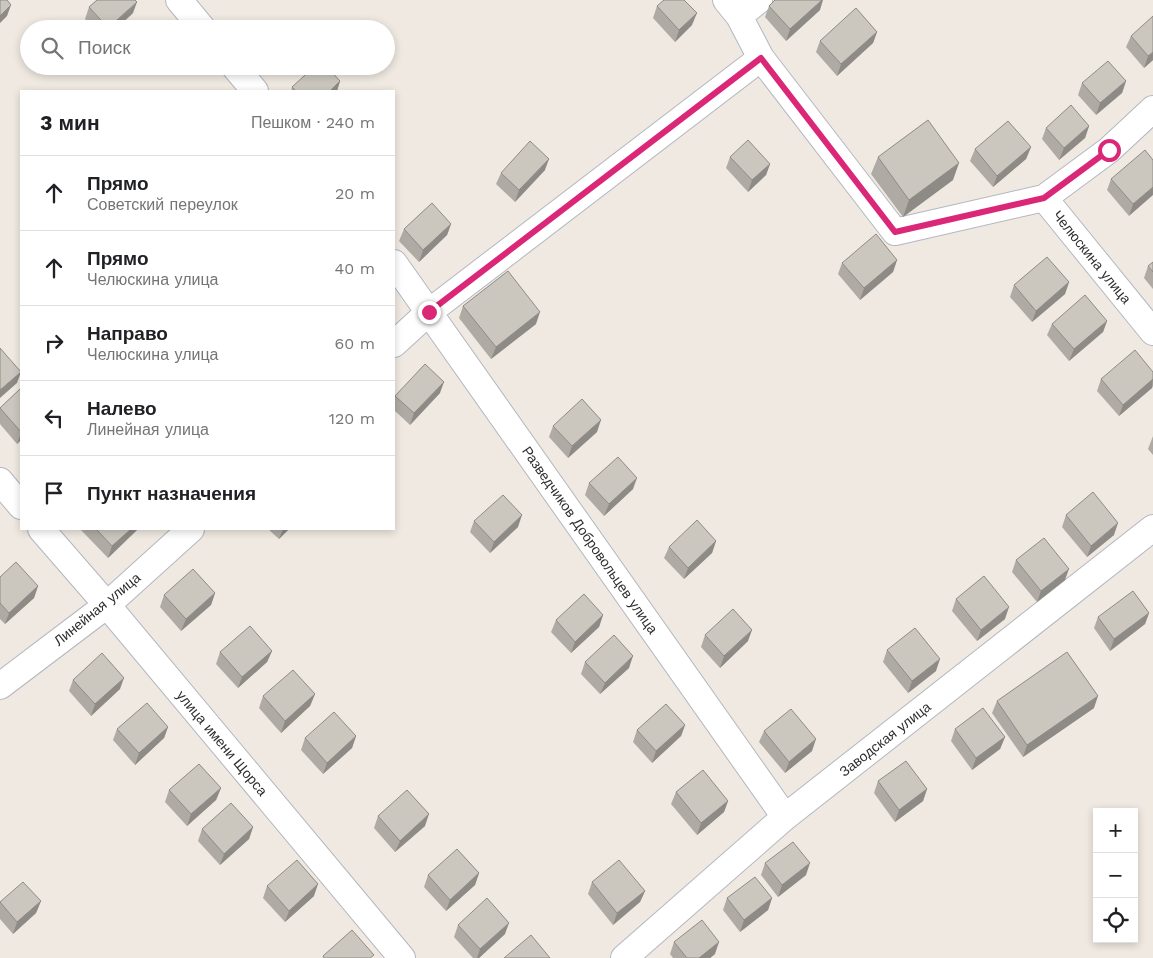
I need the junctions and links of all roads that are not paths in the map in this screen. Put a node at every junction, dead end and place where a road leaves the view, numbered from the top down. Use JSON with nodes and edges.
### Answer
{"nodes":[{"id":1,"x":179,"y":0,"type":"edge"},
{"id":2,"x":759,"y":0,"type":"edge"},
{"id":3,"x":732,"y":8,"type":"edge"},
{"id":4,"x":196,"y":20,"type":"edge"},
{"id":5,"x":761,"y":58,"type":"junction"},
{"id":6,"x":242,"y":75,"type":"edge"},
{"id":7,"x":254,"y":90,"type":"edge"},
{"id":8,"x":1153,"y":108,"type":"edge"},
{"id":9,"x":1044,"y":198,"type":"junction"},
{"id":10,"x":395,"y":264,"type":"edge"},
{"id":11,"x":429,"y":312,"type":"junction"},
{"id":12,"x":1153,"y":332,"type":"edge"},
{"id":13,"x":395,"y":343,"type":"edge"},
{"id":14,"x":0,"y":481,"type":"edge"},
{"id":15,"x":20,"y":505,"type":"edge"},
{"id":16,"x":1153,"y":528,"type":"edge"},
{"id":17,"x":42,"y":530,"type":"edge"},
{"id":18,"x":190,"y":530,"type":"edge"},
{"id":19,"x":107,"y":605,"type":"junction"},
{"id":20,"x":0,"y":686,"type":"edge"},
{"id":21,"x":786,"y":817,"type":"junction"},
{"id":22,"x":402,"y":958,"type":"edge"},
{"id":23,"x":624,"y":958,"type":"edge"}],
"edges":[{"from":1,"to":4,"type":"street"},
{"from":2,"to":3,"type":"street"},
{"from":3,"to":5,"type":"street","name":"Челюскина улица"},
{"from":5,"to":9,"type":"street","name":"Челюскина улица"},
{"from":5,"to":11,"type":"street"},
{"from":6,"to":7,"type":"street"},
{"from":8,"to":9,"type":"street"},
{"from":9,"to":12,"type":"street","name":"Челюскина улица"},
{"from":10,"to":11,"type":"street","name":"Разведчиков Добровольцев улица"},
{"from":11,"to":13,"type":"street"},
{"from":11,"to":21,"type":"street","name":"Разведчиков Добровольцев улица"},
{"from":14,"to":15,"type":"street"},
{"from":16,"to":21,"type":"street","name":"Заводская улица"},
{"from":17,"to":19,"type":"street","name":"улица имени Щорса"},
{"from":18,"to":19,"type":"street","name":"Линейная улица"},
{"from":19,"to":20,"type":"street","name":"Линейная улица"},
{"from":19,"to":22,"type":"street","name":"улица имени Щорса"},
{"from":21,"to":23,"type":"street","name":"Заводская улица"}]}
